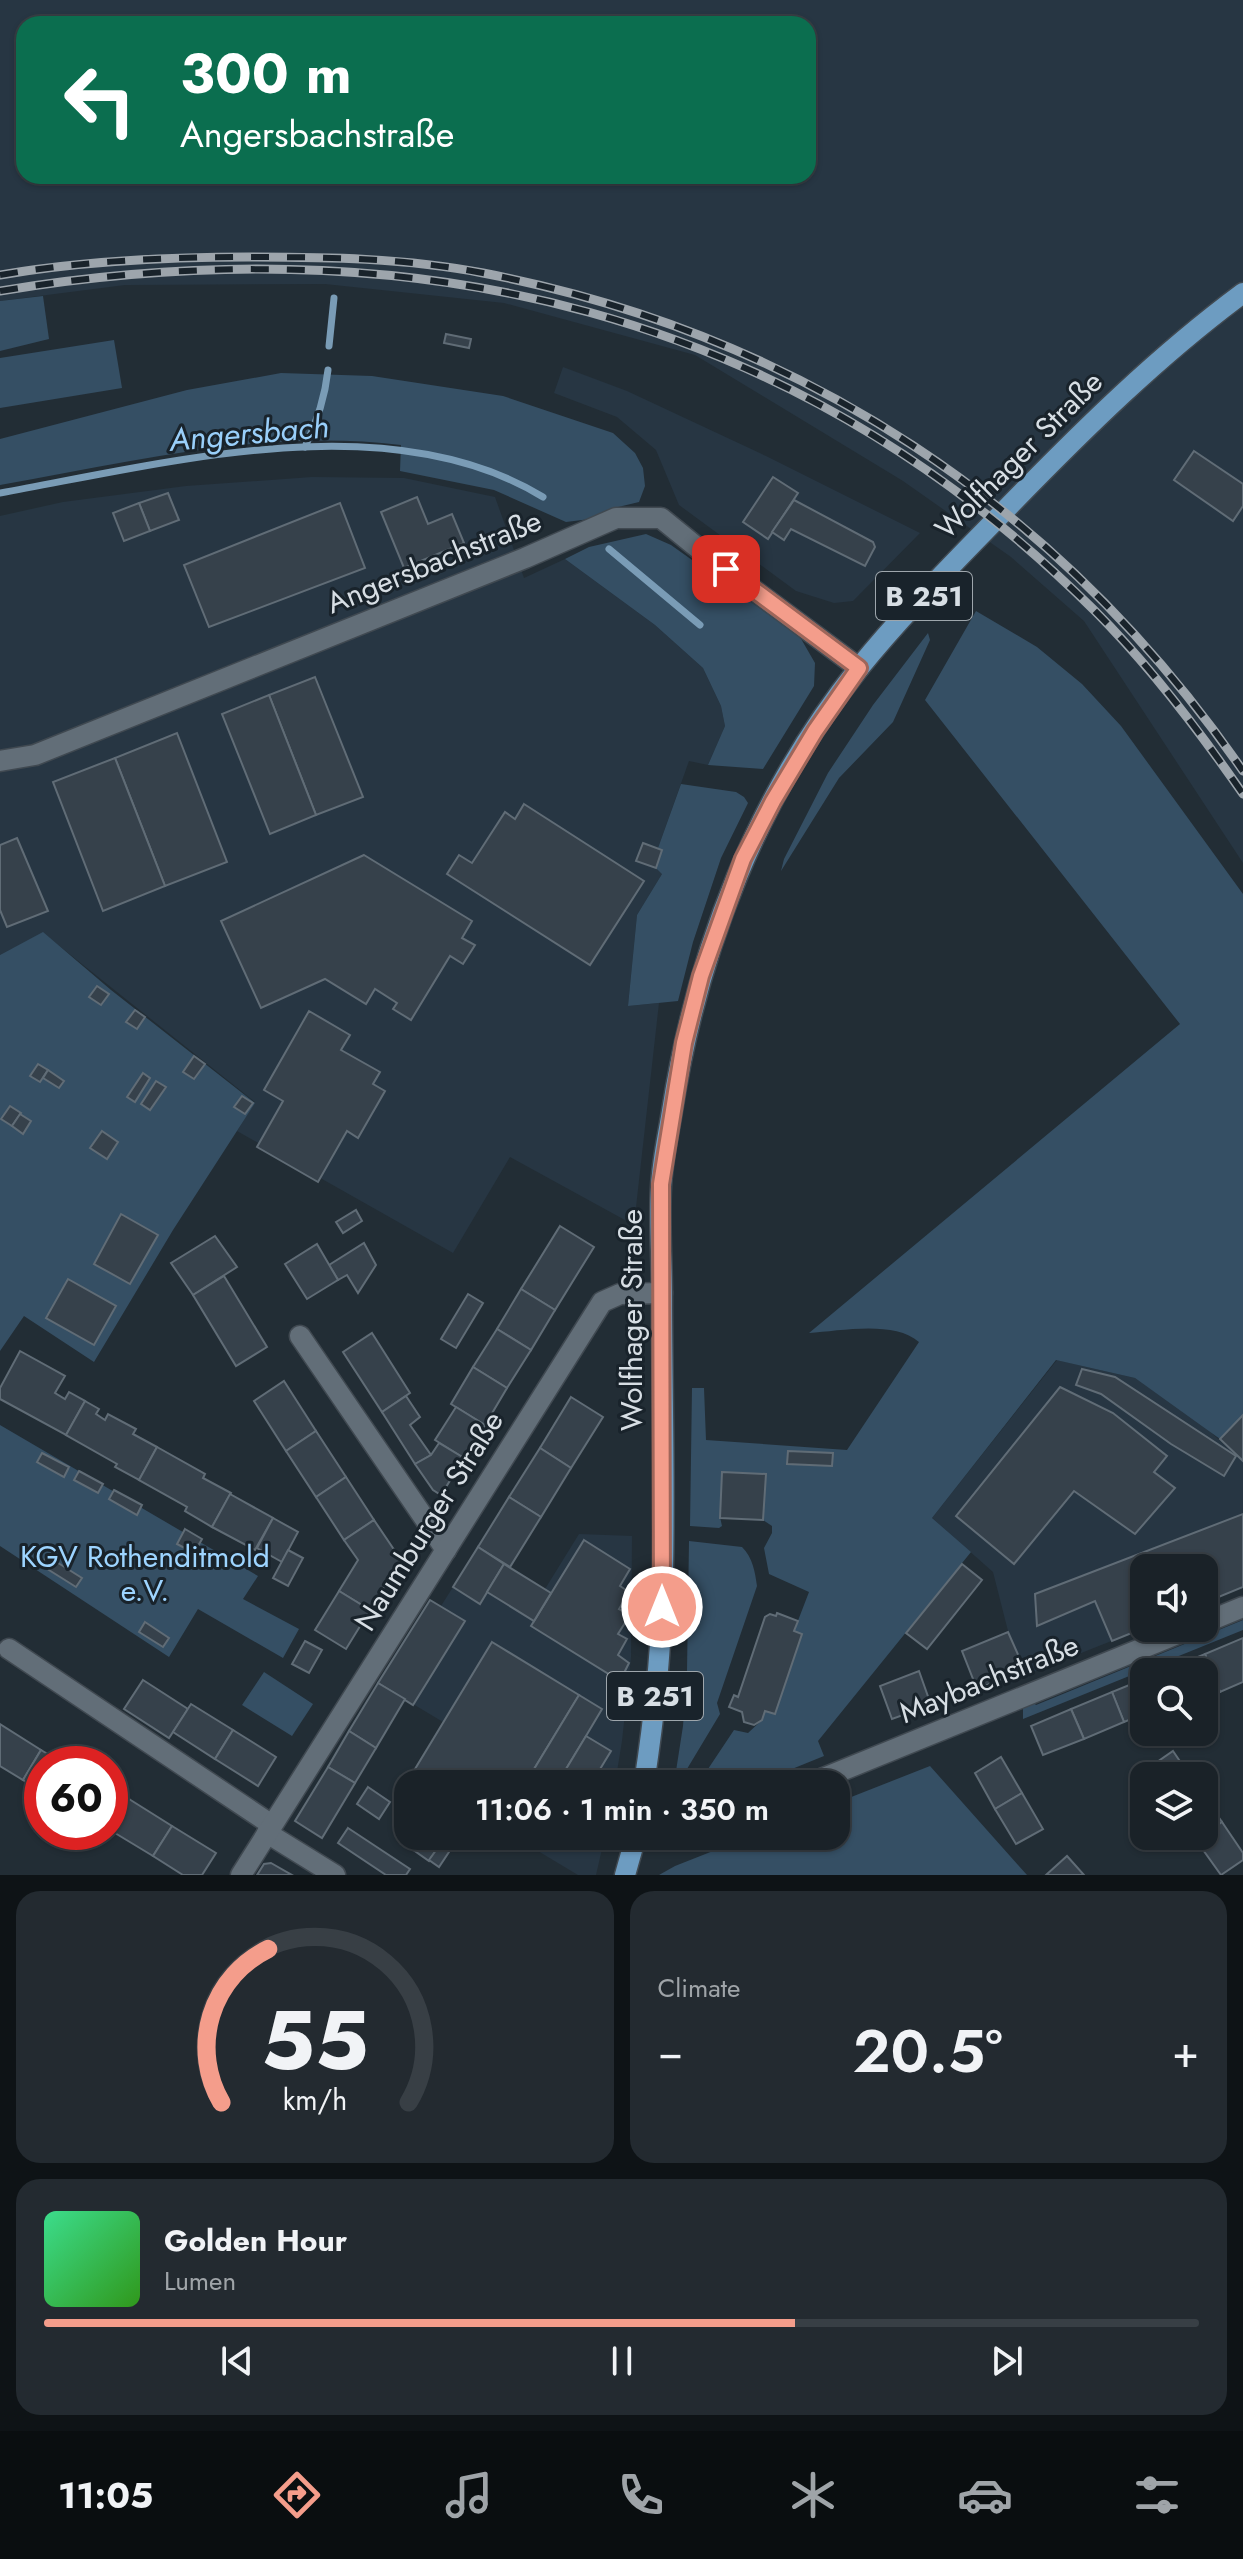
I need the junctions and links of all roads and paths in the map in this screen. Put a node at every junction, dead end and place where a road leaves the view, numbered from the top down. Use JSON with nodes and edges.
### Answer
{"nodes":[{"id":1,"x":1243,"y":293,"type":"edge"},
{"id":2,"x":859,"y":668,"type":"junction"},
{"id":3,"x":0,"y":761,"type":"edge"},
{"id":4,"x":662,"y":1293,"type":"junction"},
{"id":5,"x":300,"y":1336,"type":"dead end"},
{"id":6,"x":446,"y":1550,"type":"junction"},
{"id":7,"x":1243,"y":1607,"type":"edge"},
{"id":8,"x":1218,"y":1617,"type":"edge"},
{"id":9,"x":1158,"y":1642,"type":"edge"},
{"id":10,"x":9,"y":1649,"type":"dead end"},
{"id":11,"x":646,"y":1770,"type":"edge"},
{"id":12,"x":843,"y":1770,"type":"edge"},
{"id":13,"x":270,"y":1829,"type":"junction"},
{"id":14,"x":632,"y":1850,"type":"edge"},
{"id":15,"x":241,"y":1875,"type":"edge"},
{"id":16,"x":335,"y":1875,"type":"edge"},
{"id":17,"x":625,"y":1875,"type":"edge"}],
"edges":[{"from":1,"to":2,"type":"main road","name":"Wolfhager Straße","number":"B 251"},
{"from":2,"to":3,"type":"street","name":"Angersbachstraße"},
{"from":2,"to":4,"type":"main road","name":"Wolfhager Straße","number":"B 251"},
{"from":4,"to":6,"type":"street","name":"Naumburger Straße"},
{"from":4,"to":11,"type":"main road","name":"Wolfhager Straße","number":"B 251"},
{"from":5,"to":6,"type":"street"},
{"from":6,"to":13,"type":"street","name":"Naumburger Straße"},
{"from":7,"to":8,"type":"street"},
{"from":9,"to":12,"type":"street","name":"Maybachstraße"},
{"from":10,"to":13,"type":"street"},
{"from":13,"to":15,"type":"street","name":"Naumburger Straße"},
{"from":13,"to":16,"type":"street"},
{"from":14,"to":17,"type":"main road"}]}
